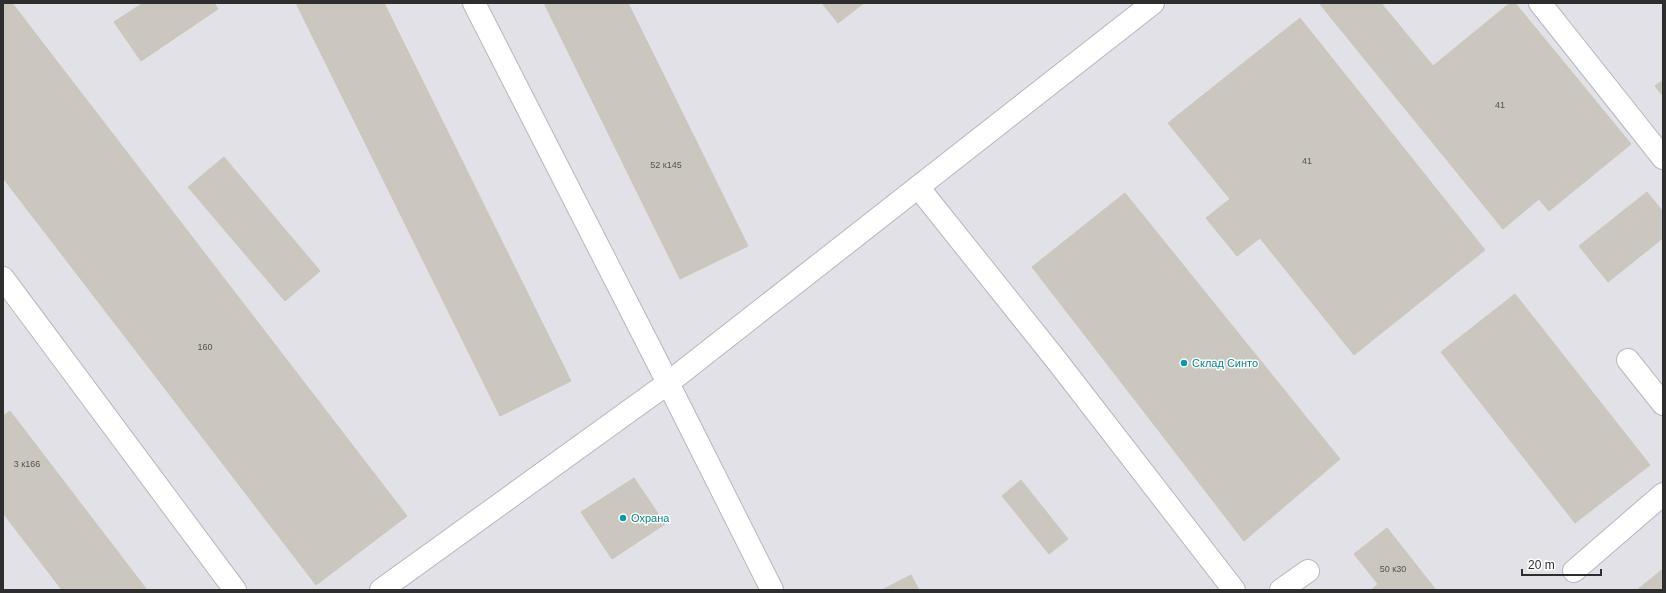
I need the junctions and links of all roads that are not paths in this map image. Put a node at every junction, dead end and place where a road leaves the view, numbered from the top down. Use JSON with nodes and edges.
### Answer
{"nodes":[{"id":1,"x":474,"y":3,"type":"edge"},
{"id":2,"x":1153,"y":3,"type":"edge"},
{"id":3,"x":1540,"y":3,"type":"edge"},
{"id":4,"x":1663,"y":158,"type":"edge"},
{"id":5,"x":918,"y":187,"type":"junction"},
{"id":6,"x":3,"y":278,"type":"edge"},
{"id":7,"x":1628,"y":360,"type":"dead end"},
{"id":8,"x":668,"y":383,"type":"junction"},
{"id":9,"x":1663,"y":404,"type":"edge"},
{"id":10,"x":1663,"y":494,"type":"edge"},
{"id":11,"x":1308,"y":571,"type":"dead end"},
{"id":12,"x":1574,"y":571,"type":"dead end"},
{"id":13,"x":235,"y":590,"type":"edge"},
{"id":14,"x":381,"y":590,"type":"edge"},
{"id":15,"x":772,"y":590,"type":"edge"},
{"id":16,"x":1234,"y":590,"type":"edge"},
{"id":17,"x":1281,"y":590,"type":"edge"}],
"edges":[{"from":1,"to":8,"type":"lane"},
{"from":2,"to":5,"type":"lane"},
{"from":3,"to":4,"type":"lane"},
{"from":5,"to":8,"type":"lane"},
{"from":5,"to":16,"type":"lane"},
{"from":6,"to":13,"type":"lane"},
{"from":7,"to":9,"type":"lane"},
{"from":8,"to":14,"type":"lane"},
{"from":8,"to":15,"type":"lane"},
{"from":10,"to":12,"type":"lane"},
{"from":11,"to":17,"type":"lane"}]}
